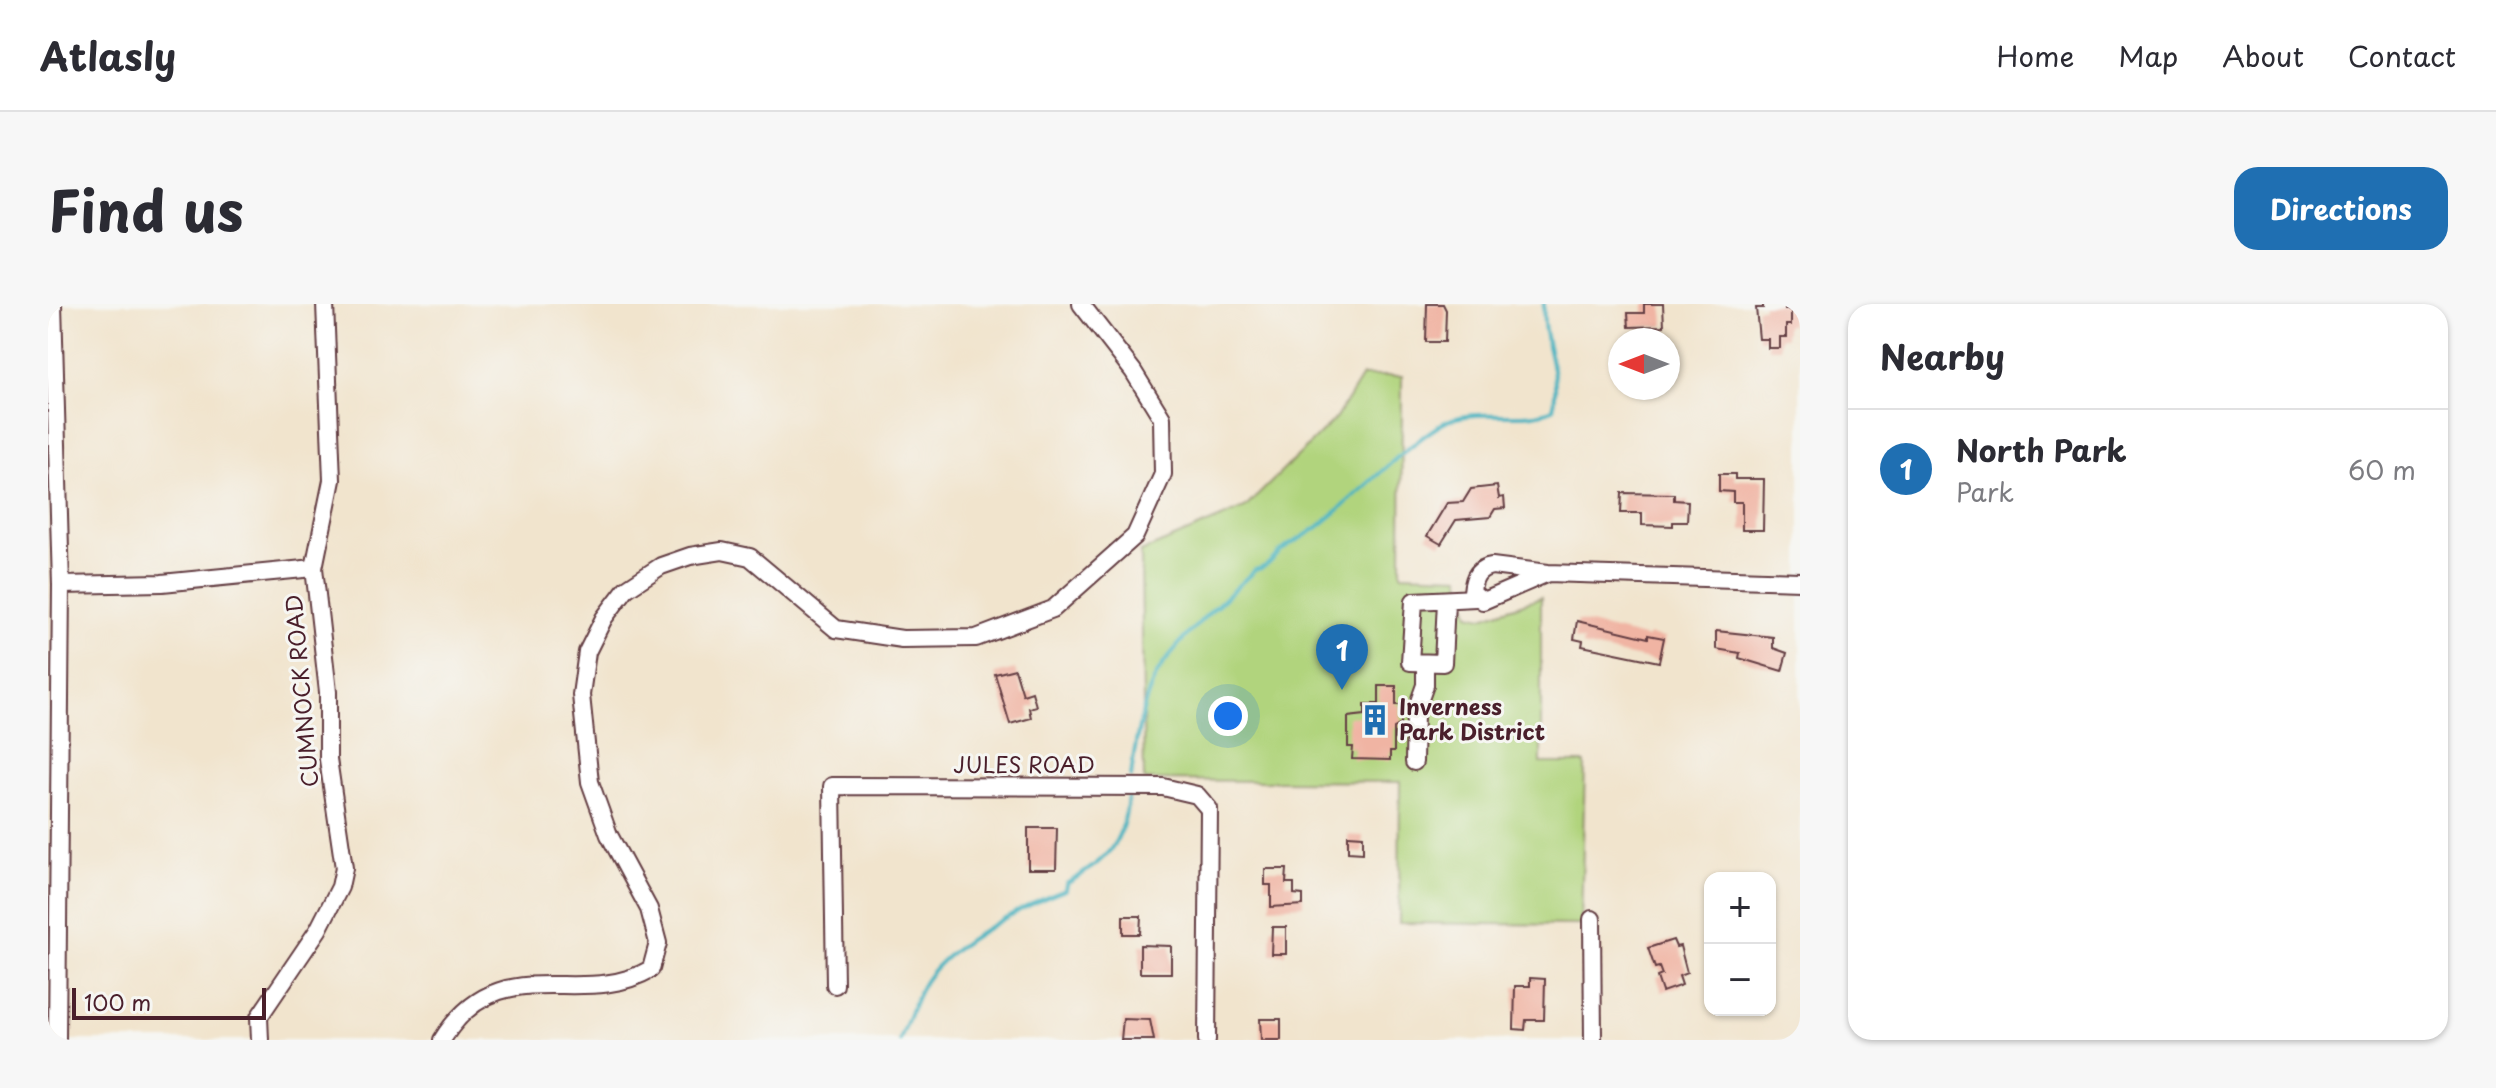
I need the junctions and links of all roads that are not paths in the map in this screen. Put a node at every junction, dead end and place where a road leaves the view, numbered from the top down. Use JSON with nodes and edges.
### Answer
{"nodes":[{"id":1,"x":53,"y":304,"type":"edge"},
{"id":2,"x":325,"y":304,"type":"edge"},
{"id":3,"x":1081,"y":304,"type":"edge"},
{"id":4,"x":314,"y":568,"type":"junction"},
{"id":5,"x":1548,"y":573,"type":"junction"},
{"id":6,"x":1800,"y":581,"type":"edge"},
{"id":7,"x":61,"y":585,"type":"junction"},
{"id":8,"x":1476,"y":598,"type":"junction"},
{"id":9,"x":1446,"y":601,"type":"junction"},
{"id":10,"x":1425,"y":663,"type":"junction"},
{"id":11,"x":1414,"y":762,"type":"dead end"},
{"id":12,"x":1592,"y":919,"type":"dead end"},
{"id":13,"x":53,"y":956,"type":"edge"},
{"id":14,"x":835,"y":985,"type":"dead end"},
{"id":15,"x":57,"y":1040,"type":"edge"},
{"id":16,"x":260,"y":1040,"type":"edge"},
{"id":17,"x":442,"y":1040,"type":"edge"},
{"id":18,"x":1207,"y":1040,"type":"edge"},
{"id":19,"x":1593,"y":1040,"type":"edge"}],
"edges":[{"from":1,"to":7,"type":"street"},
{"from":2,"to":4,"type":"street"},
{"from":3,"to":17,"type":"street"},
{"from":4,"to":7,"type":"street","name":"CUMNOCK ROAD"},
{"from":4,"to":16,"type":"street","name":"CUMNOCK ROAD"},
{"from":5,"to":6,"type":"street"},
{"from":5,"to":8,"type":"street"},
{"from":5,"to":8,"type":"street"},
{"from":7,"to":13,"type":"street"},
{"from":8,"to":9,"type":"street"},
{"from":9,"to":10,"type":"street"},
{"from":9,"to":10,"type":"street"},
{"from":10,"to":11,"type":"street"},
{"from":12,"to":19,"type":"street"},
{"from":13,"to":15,"type":"street"},
{"from":14,"to":18,"type":"street","name":"JULES ROAD"}]}
